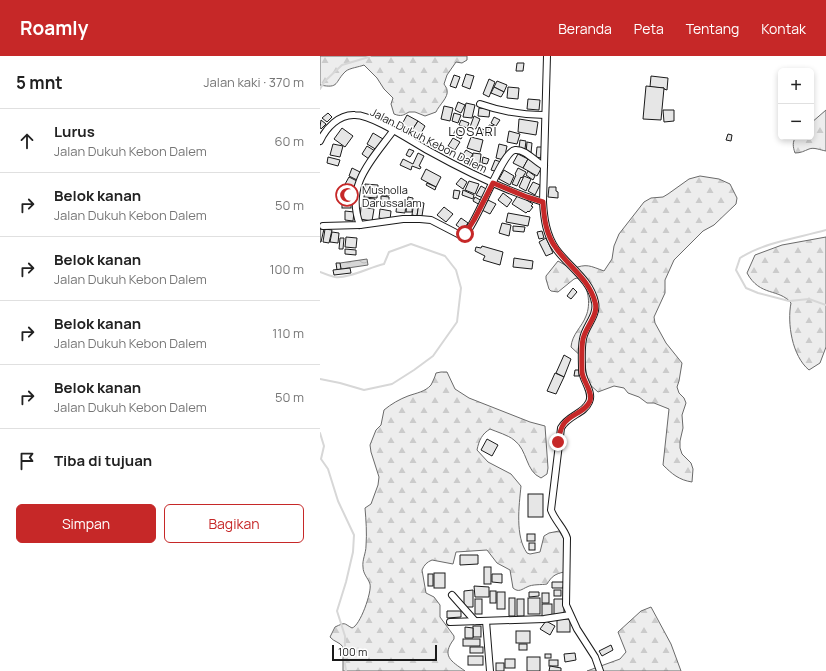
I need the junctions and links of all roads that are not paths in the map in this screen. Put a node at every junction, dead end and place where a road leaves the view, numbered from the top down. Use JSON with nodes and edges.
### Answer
{"nodes":[{"id":1,"x":547,"y":56,"type":"edge"},
{"id":2,"x":480,"y":104,"type":"dead end"},
{"id":3,"x":545,"y":115,"type":"junction"},
{"id":4,"x":393,"y":131,"type":"junction"},
{"id":5,"x":320,"y":141,"type":"edge"},
{"id":6,"x":544,"y":166,"type":"junction"},
{"id":7,"x":493,"y":183,"type":"junction"},
{"id":8,"x":543,"y":202,"type":"junction"},
{"id":9,"x":360,"y":225,"type":"junction"},
{"id":10,"x":323,"y":226,"type":"dead end"},
{"id":11,"x":452,"y":595,"type":"dead end"},
{"id":12,"x":570,"y":616,"type":"junction"},
{"id":13,"x":475,"y":621,"type":"junction"},
{"id":14,"x":486,"y":621,"type":"junction"},
{"id":15,"x":450,"y":622,"type":"dead end"},
{"id":16,"x":490,"y":671,"type":"edge"},
{"id":17,"x":600,"y":671,"type":"edge"}],
"edges":[{"from":1,"to":3,"type":"street"},
{"from":2,"to":3,"type":"street"},
{"from":3,"to":6,"type":"street"},
{"from":4,"to":5,"type":"street","name":"Jalan Dukuh Kebon Dalem"},
{"from":4,"to":7,"type":"street","name":"Jalan Dukuh Kebon Dalem"},
{"from":4,"to":9,"type":"street"},
{"from":6,"to":7,"type":"street","name":"Jalan Dukuh Kebon Dalem"},
{"from":6,"to":8,"type":"street"},
{"from":7,"to":8,"type":"street","name":"Jalan Dukuh Kebon Dalem"},
{"from":7,"to":9,"type":"street","name":"Jalan Dukuh Kebon Dalem"},
{"from":8,"to":12,"type":"street"},
{"from":9,"to":10,"type":"street","name":"Jalan Dukuh Kebon Dalem"},
{"from":11,"to":13,"type":"street"},
{"from":12,"to":14,"type":"street"},
{"from":12,"to":17,"type":"street"},
{"from":13,"to":14,"type":"street"},
{"from":13,"to":15,"type":"street"},
{"from":14,"to":16,"type":"street"}]}
